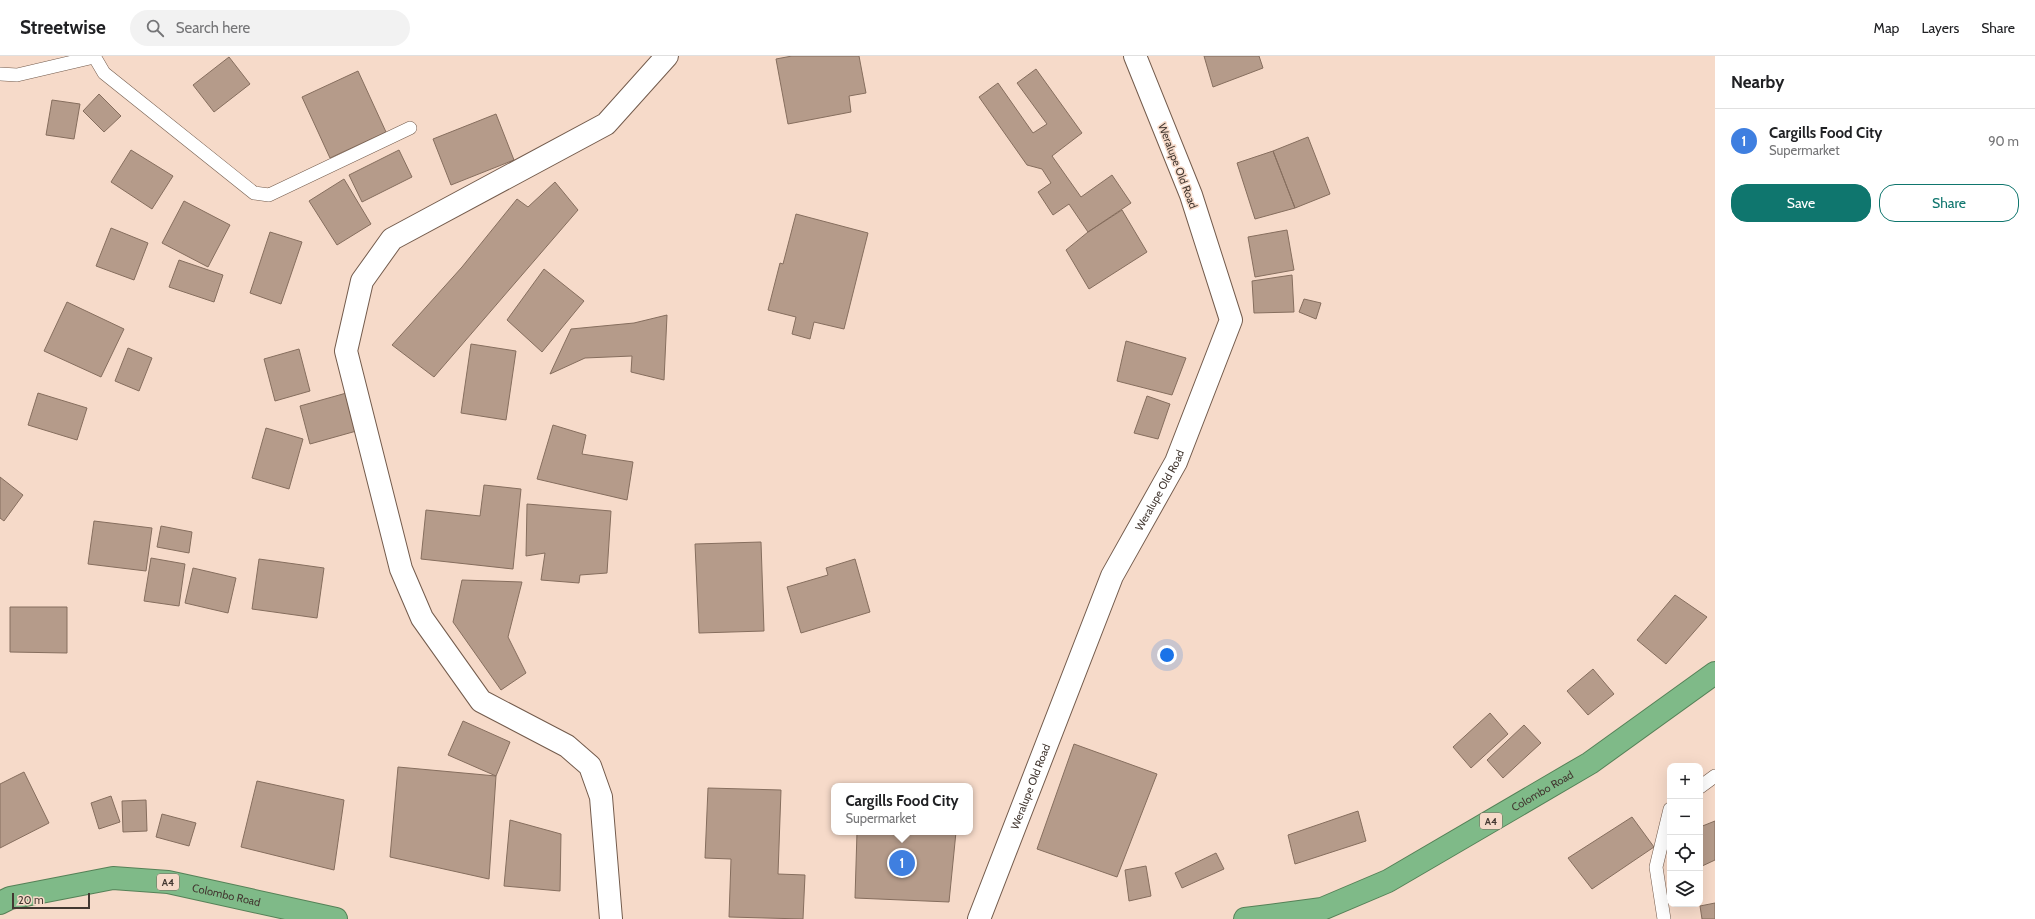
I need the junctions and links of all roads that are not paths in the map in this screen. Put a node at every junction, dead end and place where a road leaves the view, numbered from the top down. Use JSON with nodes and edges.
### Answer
{"nodes":[{"id":1,"x":667,"y":56,"type":"edge"},
{"id":2,"x":1135,"y":56,"type":"edge"},
{"id":3,"x":94,"y":57,"type":"edge"},
{"id":4,"x":0,"y":74,"type":"edge"},
{"id":5,"x":410,"y":128,"type":"dead end"},
{"id":6,"x":1715,"y":673,"type":"edge"},
{"id":7,"x":1715,"y":776,"type":"edge"},
{"id":8,"x":1703,"y":785,"type":"edge"},
{"id":9,"x":1667,"y":821,"type":"edge"},
{"id":10,"x":0,"y":903,"type":"edge"},
{"id":11,"x":336,"y":919,"type":"edge"},
{"id":12,"x":611,"y":919,"type":"edge"},
{"id":13,"x":980,"y":919,"type":"edge"},
{"id":14,"x":1244,"y":919,"type":"edge"},
{"id":15,"x":1664,"y":919,"type":"edge"}],
"edges":[{"from":1,"to":12,"type":"street"},
{"from":2,"to":13,"type":"street","name":"Weralupe Old Road"},
{"from":3,"to":4,"type":"lane"},
{"from":3,"to":5,"type":"lane"},
{"from":6,"to":14,"type":"highway","name":"Colombo Road","number":"A4"},
{"from":7,"to":8,"type":"lane"},
{"from":9,"to":15,"type":"lane"},
{"from":10,"to":11,"type":"highway","name":"Colombo Road","number":"A4"}]}
